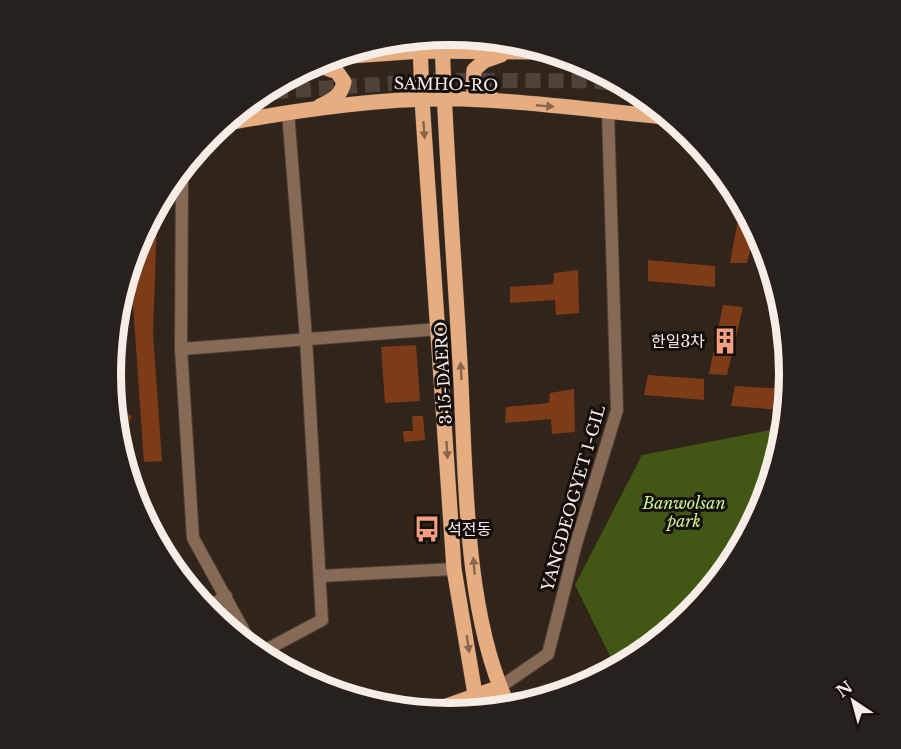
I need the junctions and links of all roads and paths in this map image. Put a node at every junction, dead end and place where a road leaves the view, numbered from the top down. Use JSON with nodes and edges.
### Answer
{"nodes":[{"id":1,"x":442,"y":45,"type":"edge"},
{"id":2,"x":468,"y":46,"type":"edge"},
{"id":3,"x":420,"y":47,"type":"edge"},
{"id":4,"x":510,"y":52,"type":"junction"},
{"id":5,"x":519,"y":52,"type":"edge"},
{"id":6,"x":328,"y":69,"type":"edge"},
{"id":7,"x":422,"y":100,"type":"junction"},
{"id":8,"x":445,"y":100,"type":"junction"},
{"id":9,"x":506,"y":103,"type":"junction"},
{"id":10,"x":311,"y":109,"type":"junction"},
{"id":11,"x":288,"y":112,"type":"junction"},
{"id":12,"x":608,"y":112,"type":"junction"},
{"id":13,"x":655,"y":116,"type":"edge"},
{"id":14,"x":241,"y":120,"type":"edge"},
{"id":15,"x":182,"y":184,"type":"edge"},
{"id":16,"x":439,"y":329,"type":"junction"},
{"id":17,"x":306,"y":338,"type":"junction"},
{"id":18,"x":181,"y":349,"type":"junction"},
{"id":19,"x":454,"y":569,"type":"junction"},
{"id":20,"x":321,"y":576,"type":"junction"},
{"id":21,"x":226,"y":596,"type":"junction"},
{"id":22,"x":214,"y":603,"type":"edge"},
{"id":23,"x":245,"y":631,"type":"edge"},
{"id":24,"x":268,"y":649,"type":"edge"},
{"id":25,"x":500,"y":687,"type":"junction"},
{"id":26,"x":475,"y":694,"type":"junction"},
{"id":27,"x":505,"y":699,"type":"edge"},
{"id":28,"x":480,"y":702,"type":"edge"},
{"id":29,"x":450,"y":704,"type":"edge"}],
"edges":[{"from":1,"to":8,"type":"main road","name":"3·15-DAERO"},
{"from":2,"to":4,"type":"main road","name":"SAMHO-RO"},
{"from":3,"to":7,"type":"main road","name":"3·15-DAERO"},
{"from":4,"to":5,"type":"main road","name":"SAMHO-RO"},
{"from":4,"to":9,"type":"main road"},
{"from":6,"to":10,"type":"main road"},
{"from":7,"to":8,"type":"main road","name":"SAMHO-RO"},
{"from":7,"to":10,"type":"main road","name":"SAMHO-RO"},
{"from":7,"to":16,"type":"main road","name":"3·15-DAERO","one_way":true},
{"from":8,"to":9,"type":"main road","name":"SAMHO-RO"},
{"from":25,"to":8,"type":"main road","name":"3·15-DAERO","one_way":true},
{"from":9,"to":12,"type":"main road","name":"SAMHO-RO","one_way":true},
{"from":10,"to":11,"type":"main road","name":"SAMHO-RO"},
{"from":11,"to":14,"type":"main road","name":"SAMHO-RO"},
{"from":11,"to":17,"type":"street"},
{"from":12,"to":13,"type":"main road","name":"SAMHO-RO"},
{"from":12,"to":25,"type":"street","name":"YANGDEOGYET 1-GIL"},
{"from":15,"to":18,"type":"street"},
{"from":16,"to":17,"type":"street"},
{"from":16,"to":19,"type":"main road","name":"3·15-DAERO","one_way":true},
{"from":17,"to":18,"type":"street"},
{"from":17,"to":20,"type":"street"},
{"from":18,"to":21,"type":"street"},
{"from":19,"to":20,"type":"street"},
{"from":19,"to":26,"type":"main road","name":"3·15-DAERO","one_way":true},
{"from":20,"to":24,"type":"street"},
{"from":21,"to":22,"type":"street"},
{"from":21,"to":23,"type":"street"},
{"from":25,"to":26,"type":"main road"},
{"from":25,"to":27,"type":"main road","name":"3·15-DAERO"},
{"from":26,"to":28,"type":"main road","name":"3·15-DAERO"},
{"from":26,"to":29,"type":"main road"}]}
